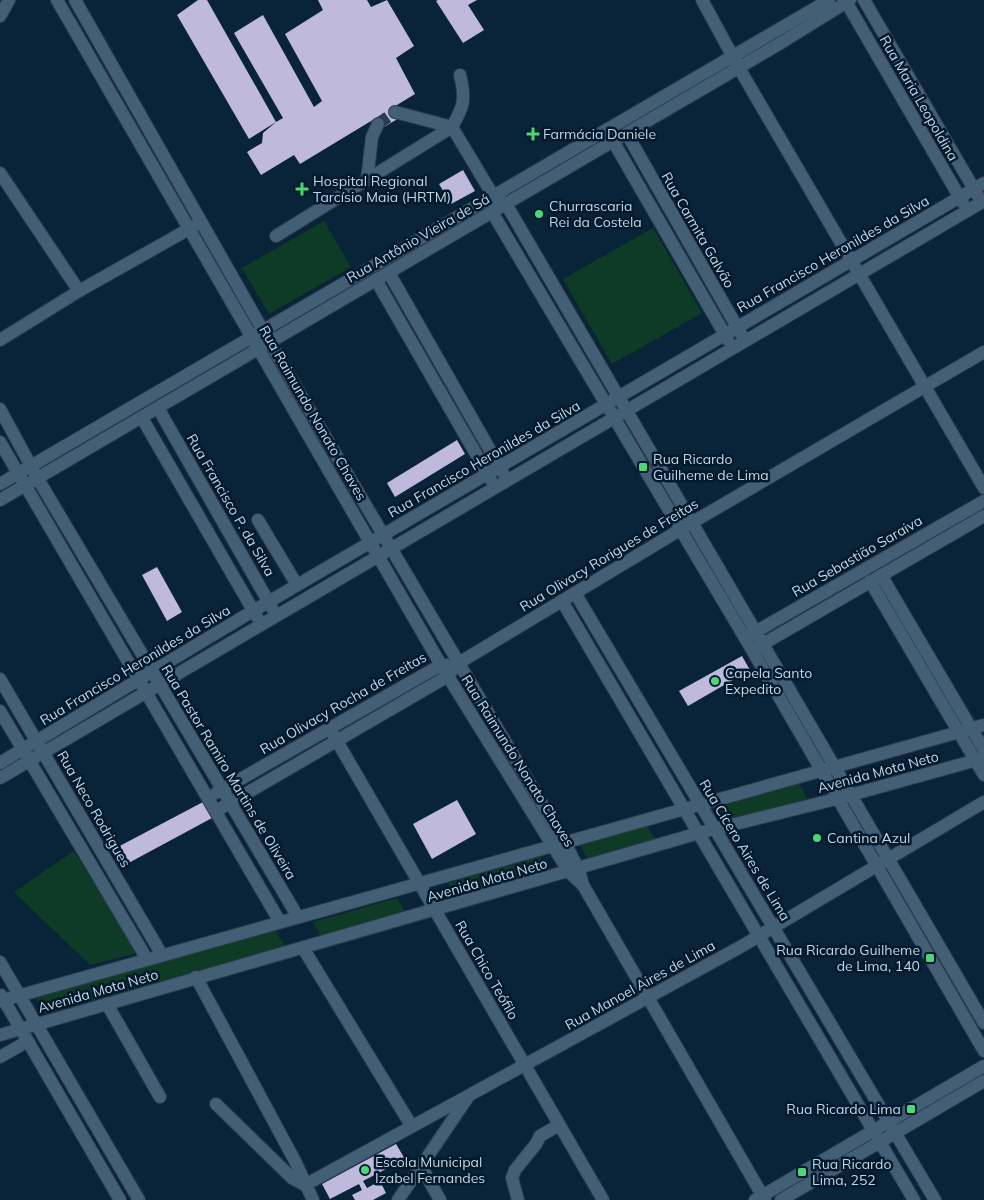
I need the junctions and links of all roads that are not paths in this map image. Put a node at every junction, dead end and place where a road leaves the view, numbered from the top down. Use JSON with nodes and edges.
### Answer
{"nodes":[{"id":1,"x":9,"y":0,"type":"edge"},
{"id":2,"x":57,"y":0,"type":"edge"},
{"id":3,"x":75,"y":0,"type":"edge"},
{"id":4,"x":702,"y":0,"type":"edge"},
{"id":5,"x":829,"y":0,"type":"edge"},
{"id":6,"x":864,"y":0,"type":"edge"},
{"id":7,"x":847,"y":1,"type":"edge"},
{"id":8,"x":0,"y":16,"type":"edge"},
{"id":9,"x":736,"y":63,"type":"junction"},
{"id":10,"x":460,"y":75,"type":"dead end"},
{"id":11,"x":138,"y":110,"type":"junction"},
{"id":12,"x":395,"y":112,"type":"dead end"},
{"id":13,"x":125,"y":117,"type":"junction"},
{"id":14,"x":378,"y":124,"type":"tunnel mouth"},
{"id":15,"x":452,"y":127,"type":"junction"},
{"id":16,"x":938,"y":127,"type":"junction"},
{"id":17,"x":627,"y":134,"type":"junction"},
{"id":18,"x":924,"y":136,"type":"junction"},
{"id":19,"x":613,"y":142,"type":"junction"},
{"id":20,"x":0,"y":173,"type":"edge"},
{"id":21,"x":367,"y":180,"type":"junction"},
{"id":22,"x":979,"y":186,"type":"edge"},
{"id":23,"x":494,"y":197,"type":"junction"},
{"id":24,"x":959,"y":197,"type":"junction"},
{"id":25,"x":983,"y":202,"type":"edge"},
{"id":26,"x":506,"y":204,"type":"junction"},
{"id":27,"x":967,"y":211,"type":"junction"},
{"id":28,"x":492,"y":212,"type":"junction"},
{"id":29,"x":202,"y":221,"type":"junction"},
{"id":30,"x":189,"y":229,"type":"junction"},
{"id":31,"x":276,"y":236,"type":"dead end"},
{"id":32,"x":851,"y":261,"type":"junction"},
{"id":33,"x":389,"y":273,"type":"junction"},
{"id":34,"x":859,"y":274,"type":"junction"},
{"id":35,"x":376,"y":280,"type":"junction"},
{"id":36,"x":805,"y":288,"type":"junction"},
{"id":37,"x":79,"y":291,"type":"junction"},
{"id":38,"x":812,"y":301,"type":"junction"},
{"id":39,"x":737,"y":328,"type":"junction"},
{"id":40,"x":263,"y":330,"type":"junction"},
{"id":41,"x":725,"y":335,"type":"junction"},
{"id":42,"x":252,"y":337,"type":"junction"},
{"id":43,"x":0,"y":340,"type":"edge"},
{"id":44,"x":745,"y":340,"type":"junction"},
{"id":45,"x":270,"y":342,"type":"junction"},
{"id":46,"x":732,"y":347,"type":"junction"},
{"id":47,"x":259,"y":349,"type":"junction"},
{"id":48,"x":984,"y":352,"type":"edge"},
{"id":49,"x":441,"y":365,"type":"junction"},
{"id":50,"x":429,"y":371,"type":"junction"},
{"id":51,"x":925,"y":387,"type":"junction"},
{"id":52,"x":619,"y":397,"type":"junction"},
{"id":53,"x":605,"y":405,"type":"junction"},
{"id":54,"x":158,"y":408,"type":"junction"},
{"id":55,"x":0,"y":409,"type":"edge"},
{"id":56,"x":626,"y":409,"type":"junction"},
{"id":57,"x":612,"y":417,"type":"junction"},
{"id":58,"x":142,"y":418,"type":"junction"},
{"id":59,"x":0,"y":442,"type":"edge"},
{"id":60,"x":31,"y":466,"type":"junction"},
{"id":61,"x":499,"y":467,"type":"junction"},
{"id":62,"x":17,"y":474,"type":"junction"},
{"id":63,"x":488,"y":474,"type":"junction"},
{"id":64,"x":38,"y":479,"type":"junction"},
{"id":65,"x":506,"y":480,"type":"junction"},
{"id":66,"x":0,"y":484,"type":"edge"},
{"id":67,"x":24,"y":486,"type":"junction"},
{"id":68,"x":494,"y":486,"type":"junction"},
{"id":69,"x":984,"y":488,"type":"edge"},
{"id":70,"x":0,"y":500,"type":"edge"},
{"id":71,"x":984,"y":501,"type":"edge"},
{"id":72,"x":984,"y":516,"type":"edge"},
{"id":73,"x":258,"y":520,"type":"dead end"},
{"id":74,"x":693,"y":522,"type":"junction"},
{"id":75,"x":680,"y":530,"type":"junction"},
{"id":76,"x":382,"y":535,"type":"junction"},
{"id":77,"x":370,"y":542,"type":"junction"},
{"id":78,"x":390,"y":549,"type":"junction"},
{"id":79,"x":378,"y":556,"type":"junction"},
{"id":80,"x":875,"y":578,"type":"junction"},
{"id":81,"x":297,"y":585,"type":"junction"},
{"id":82,"x":575,"y":593,"type":"junction"},
{"id":83,"x":562,"y":601,"type":"junction"},
{"id":84,"x":269,"y":602,"type":"junction"},
{"id":85,"x":742,"y":607,"type":"junction"},
{"id":86,"x":253,"y":611,"type":"junction"},
{"id":87,"x":730,"y":614,"type":"junction"},
{"id":88,"x":277,"y":617,"type":"junction"},
{"id":89,"x":261,"y":626,"type":"junction"},
{"id":90,"x":757,"y":631,"type":"junction"},
{"id":91,"x":745,"y":638,"type":"junction"},
{"id":92,"x":764,"y":643,"type":"junction"},
{"id":93,"x":752,"y":650,"type":"junction"},
{"id":94,"x":457,"y":664,"type":"junction"},
{"id":95,"x":444,"y":670,"type":"junction"},
{"id":96,"x":152,"y":672,"type":"junction"},
{"id":97,"x":0,"y":679,"type":"edge"},
{"id":98,"x":137,"y":680,"type":"junction"},
{"id":99,"x":160,"y":686,"type":"junction"},
{"id":100,"x":146,"y":694,"type":"junction"},
{"id":101,"x":0,"y":711,"type":"edge"},
{"id":102,"x":644,"y":711,"type":"junction"},
{"id":103,"x":631,"y":718,"type":"junction"},
{"id":104,"x":984,"y":724,"type":"edge"},
{"id":105,"x":971,"y":728,"type":"junction"},
{"id":106,"x":959,"y":732,"type":"junction"},
{"id":107,"x":333,"y":734,"type":"junction"},
{"id":108,"x":36,"y":741,"type":"junction"},
{"id":109,"x":296,"y":748,"type":"junction"},
{"id":110,"x":984,"y":750,"type":"edge"},
{"id":111,"x":502,"y":751,"type":"junction"},
{"id":112,"x":43,"y":752,"type":"junction"},
{"id":113,"x":26,"y":755,"type":"junction"},
{"id":114,"x":980,"y":759,"type":"edge"},
{"id":115,"x":302,"y":760,"type":"junction"},
{"id":116,"x":0,"y":763,"type":"edge"},
{"id":117,"x":835,"y":767,"type":"junction"},
{"id":118,"x":820,"y":771,"type":"junction"},
{"id":119,"x":984,"y":775,"type":"edge"},
{"id":120,"x":0,"y":778,"type":"edge"},
{"id":121,"x":222,"y":789,"type":"junction"},
{"id":122,"x":851,"y":795,"type":"junction"},
{"id":123,"x":208,"y":798,"type":"junction"},
{"id":124,"x":836,"y":799,"type":"junction"},
{"id":125,"x":229,"y":802,"type":"junction"},
{"id":126,"x":984,"y":802,"type":"edge"},
{"id":127,"x":700,"y":805,"type":"junction"},
{"id":128,"x":685,"y":809,"type":"junction"},
{"id":129,"x":216,"y":810,"type":"junction"},
{"id":130,"x":714,"y":830,"type":"junction"},
{"id":131,"x":699,"y":833,"type":"junction"},
{"id":132,"x":559,"y":845,"type":"junction"},
{"id":133,"x":888,"y":858,"type":"junction"},
{"id":134,"x":876,"y":866,"type":"junction"},
{"id":135,"x":574,"y":871,"type":"junction"},
{"id":136,"x":420,"y":884,"type":"junction"},
{"id":137,"x":435,"y":911,"type":"junction"},
{"id":138,"x":298,"y":918,"type":"junction"},
{"id":139,"x":280,"y":922,"type":"junction"},
{"id":140,"x":773,"y":928,"type":"junction"},
{"id":141,"x":759,"y":936,"type":"junction"},
{"id":142,"x":304,"y":948,"type":"junction"},
{"id":143,"x":162,"y":955,"type":"junction"},
{"id":144,"x":148,"y":959,"type":"junction"},
{"id":145,"x":0,"y":962,"type":"edge"},
{"id":146,"x":196,"y":977,"type":"junction"},
{"id":147,"x":20,"y":995,"type":"junction"},
{"id":148,"x":648,"y":998,"type":"junction"},
{"id":149,"x":1,"y":999,"type":"edge"},
{"id":150,"x":107,"y":1004,"type":"junction"},
{"id":151,"x":984,"y":1023,"type":"edge"},
{"id":152,"x":37,"y":1024,"type":"junction"},
{"id":153,"x":0,"y":1035,"type":"edge"},
{"id":154,"x":24,"y":1035,"type":"junction"},
{"id":155,"x":984,"y":1051,"type":"edge"},
{"id":156,"x":0,"y":1057,"type":"edge"},
{"id":157,"x":525,"y":1066,"type":"junction"},
{"id":158,"x":984,"y":1066,"type":"edge"},
{"id":159,"x":984,"y":1081,"type":"edge"},
{"id":160,"x":469,"y":1095,"type":"junction"},
{"id":161,"x":160,"y":1097,"type":"dead end"},
{"id":162,"x":216,"y":1104,"type":"dead end"},
{"id":163,"x":888,"y":1122,"type":"junction"},
{"id":164,"x":411,"y":1125,"type":"junction"},
{"id":165,"x":559,"y":1125,"type":"junction"},
{"id":166,"x":874,"y":1131,"type":"junction"},
{"id":167,"x":895,"y":1133,"type":"junction"},
{"id":168,"x":880,"y":1142,"type":"junction"},
{"id":169,"x":421,"y":1166,"type":"junction"},
{"id":170,"x":305,"y":1185,"type":"junction"},
{"id":171,"x":760,"y":1199,"type":"edge"},
{"id":172,"x":120,"y":1200,"type":"edge"},
{"id":173,"x":139,"y":1200,"type":"edge"},
{"id":174,"x":313,"y":1200,"type":"edge"},
{"id":175,"x":398,"y":1200,"type":"edge"},
{"id":176,"x":440,"y":1200,"type":"edge"},
{"id":177,"x":518,"y":1200,"type":"edge"},
{"id":178,"x":603,"y":1200,"type":"edge"},
{"id":179,"x":781,"y":1200,"type":"edge"},
{"id":180,"x":914,"y":1200,"type":"edge"},
{"id":181,"x":935,"y":1200,"type":"edge"}],
"edges":[{"from":1,"to":8,"type":"street"},
{"from":2,"to":13,"type":"street","name":"Rua Raimundo Nonato Chaves"},
{"from":3,"to":11,"type":"street","name":"Rua Raimundo Nonato Chaves"},
{"from":4,"to":9,"type":"street"},
{"from":5,"to":9,"type":"street","name":"Rua Antônio Vieira de Sá"},
{"from":6,"to":16,"type":"street","name":"Rua Maria Leopoldina"},
{"from":7,"to":9,"type":"street","name":"Rua Antônio Vieira de Sá"},
{"from":7,"to":18,"type":"street","name":"Rua Maria Leopoldina"},
{"from":9,"to":17,"type":"street","name":"Rua Antônio Vieira de Sá"},
{"from":9,"to":23,"type":"street","name":"Rua Antônio Vieira de Sá"},
{"from":9,"to":32,"type":"street"},
{"from":10,"to":15,"type":"street"},
{"from":11,"to":13,"type":"street"},
{"from":11,"to":29,"type":"street","name":"Rua Raimundo Nonato Chaves"},
{"from":12,"to":15,"type":"street"},
{"from":13,"to":30,"type":"street","name":"Rua Raimundo Nonato Chaves"},
{"from":14,"to":21,"type":"street"},
{"from":15,"to":21,"type":"street"},
{"from":15,"to":23,"type":"street"},
{"from":16,"to":18,"type":"street"},
{"from":16,"to":22,"type":"street","name":"Rua Maria Leopoldina"},
{"from":17,"to":19,"type":"street","name":"Rua Antônio Vieira de Sá"},
{"from":17,"to":39,"type":"street","name":"Rua Carmita Galvão"},
{"from":18,"to":24,"type":"street","name":"Rua Maria Leopoldina"},
{"from":19,"to":26,"type":"street","name":"Rua Antônio Vieira de Sá"},
{"from":19,"to":41,"type":"street"},
{"from":20,"to":37,"type":"street"},
{"from":21,"to":31,"type":"street"},
{"from":22,"to":24,"type":"street","name":"Rua Francisco Heronildes da Silva"},
{"from":22,"to":25,"type":"street","name":"Rua Maria Leopoldina"},
{"from":23,"to":26,"type":"street"},
{"from":23,"to":28,"type":"street"},
{"from":23,"to":40,"type":"street","name":"Rua Antônio Vieira de Sá"},
{"from":24,"to":27,"type":"street","name":"Rua Maria Leopoldina"},
{"from":24,"to":32,"type":"street","name":"Rua Francisco Heronildes da Silva"},
{"from":25,"to":27,"type":"street","name":"Rua Francisco Heronildes da Silva"},
{"from":26,"to":28,"type":"street","name":"Rua Antônio Vieira de Sá"},
{"from":26,"to":52,"type":"street"},
{"from":27,"to":34,"type":"street","name":"Rua Francisco Heronildes da Silva"},
{"from":28,"to":33,"type":"street","name":"Rua Antônio Vieira de Sá"},
{"from":28,"to":53,"type":"street"},
{"from":29,"to":30,"type":"street"},
{"from":29,"to":40,"type":"street","name":"Rua Raimundo Nonato Chaves"},
{"from":30,"to":37,"type":"street"},
{"from":30,"to":42,"type":"street","name":"Rua Raimundo Nonato Chaves"},
{"from":32,"to":34,"type":"street"},
{"from":32,"to":36,"type":"street","name":"Rua Francisco Heronildes da Silva"},
{"from":33,"to":35,"type":"street","name":"Rua Antônio Vieira de Sá"},
{"from":33,"to":49,"type":"street"},
{"from":34,"to":38,"type":"street","name":"Rua Francisco Heronildes da Silva"},
{"from":34,"to":51,"type":"street"},
{"from":35,"to":45,"type":"street","name":"Rua Antônio Vieira de Sá"},
{"from":35,"to":50,"type":"street"},
{"from":36,"to":38,"type":"street"},
{"from":36,"to":39,"type":"street","name":"Rua Francisco Heronildes da Silva"},
{"from":37,"to":43,"type":"street"},
{"from":38,"to":44,"type":"street","name":"Rua Francisco Heronildes da Silva"},
{"from":39,"to":41,"type":"street","name":"Rua Francisco Heronildes da Silva"},
{"from":39,"to":44,"type":"street","name":"Rua Carmita Galvão"},
{"from":40,"to":42,"type":"street","name":"Rua Antônio Vieira de Sá"},
{"from":40,"to":45,"type":"street","name":"Rua Raimundo Nonato Chaves"},
{"from":41,"to":46,"type":"street"},
{"from":41,"to":52,"type":"street","name":"Rua Francisco Heronildes da Silva"},
{"from":42,"to":47,"type":"street","name":"Rua Raimundo Nonato Chaves"},
{"from":42,"to":60,"type":"street","name":"Rua Antônio Vieira de Sá"},
{"from":44,"to":46,"type":"street","name":"Rua Francisco Heronildes da Silva"},
{"from":45,"to":47,"type":"street","name":"Rua Antônio Vieira de Sá"},
{"from":45,"to":76,"type":"street","name":"Rua Raimundo Nonato Chaves"},
{"from":46,"to":56,"type":"street","name":"Rua Francisco Heronildes da Silva"},
{"from":47,"to":54,"type":"street","name":"Rua Antônio Vieira de Sá"},
{"from":47,"to":77,"type":"street","name":"Rua Raimundo Nonato Chaves"},
{"from":48,"to":51,"type":"street","name":"Rua Olivacy Rorigues de Freitas"},
{"from":49,"to":50,"type":"street"},
{"from":49,"to":61,"type":"street"},
{"from":50,"to":63,"type":"street"},
{"from":51,"to":69,"type":"street"},
{"from":51,"to":74,"type":"street","name":"Rua Olivacy Rorigues de Freitas"},
{"from":52,"to":53,"type":"street","name":"Rua Francisco Heronildes da Silva"},
{"from":52,"to":56,"type":"street"},
{"from":53,"to":57,"type":"street"},
{"from":53,"to":61,"type":"street","name":"Rua Francisco Heronildes da Silva"},
{"from":54,"to":58,"type":"street","name":"Rua Antônio Vieira de Sá"},
{"from":54,"to":84,"type":"street","name":"Rua Francisco P. da Silva"},
{"from":55,"to":60,"type":"street","name":"Rua Pastor Ramiro Martins de Oliveira"},
{"from":56,"to":57,"type":"street","name":"Rua Francisco Heronildes da Silva"},
{"from":56,"to":74,"type":"street"},
{"from":57,"to":65,"type":"street","name":"Rua Francisco Heronildes da Silva"},
{"from":57,"to":75,"type":"street"},
{"from":58,"to":64,"type":"street","name":"Rua Antônio Vieira de Sá"},
{"from":58,"to":86,"type":"street"},
{"from":59,"to":62,"type":"street"},
{"from":60,"to":62,"type":"street","name":"Rua Antônio Vieira de Sá"},
{"from":60,"to":64,"type":"street","name":"Rua Pastor Ramiro Martins de Oliveira"},
{"from":61,"to":63,"type":"street","name":"Rua Francisco Heronildes da Silva"},
{"from":61,"to":65,"type":"street"},
{"from":62,"to":66,"type":"street","name":"Rua Antônio Vieira de Sá"},
{"from":62,"to":67,"type":"street"},
{"from":63,"to":68,"type":"street"},
{"from":63,"to":76,"type":"street","name":"Rua Francisco Heronildes da Silva"},
{"from":64,"to":67,"type":"street","name":"Rua Antônio Vieira de Sá"},
{"from":64,"to":96,"type":"street","name":"Rua Pastor Ramiro Martins de Oliveira"},
{"from":65,"to":68,"type":"street","name":"Rua Francisco Heronildes da Silva"},
{"from":67,"to":70,"type":"street","name":"Rua Antônio Vieira de Sá"},
{"from":67,"to":98,"type":"street"},
{"from":68,"to":78,"type":"street","name":"Rua Francisco Heronildes da Silva"},
{"from":71,"to":90,"type":"street","name":"Rua Sebastião Saraiva"},
{"from":72,"to":80,"type":"street","name":"Rua Sebastião Saraiva"},
{"from":73,"to":81,"type":"street"},
{"from":74,"to":75,"type":"street","name":"Rua Olivacy Rorigues de Freitas"},
{"from":74,"to":85,"type":"street"},
{"from":75,"to":82,"type":"street","name":"Rua Olivacy Rorigues de Freitas"},
{"from":75,"to":87,"type":"street"},
{"from":76,"to":77,"type":"street","name":"Rua Francisco Heronildes da Silva"},
{"from":76,"to":78,"type":"street","name":"Rua Raimundo Nonato Chaves"},
{"from":77,"to":79,"type":"street","name":"Rua Raimundo Nonato Chaves"},
{"from":77,"to":81,"type":"street","name":"Rua Francisco Heronildes da Silva"},
{"from":78,"to":79,"type":"street","name":"Rua Francisco Heronildes da Silva"},
{"from":78,"to":94,"type":"street","name":"Rua Raimundo Nonato Chaves"},
{"from":79,"to":88,"type":"street","name":"Rua Francisco Heronildes da Silva"},
{"from":79,"to":95,"type":"street","name":"Rua Raimundo Nonato Chaves"},
{"from":80,"to":92,"type":"street","name":"Rua Sebastião Saraiva"},
{"from":80,"to":105,"type":"street"},
{"from":80,"to":106,"type":"street"},
{"from":81,"to":84,"type":"street","name":"Rua Francisco Heronildes da Silva"},
{"from":82,"to":83,"type":"street","name":"Rua Olivacy Rorigues de Freitas"},
{"from":82,"to":102,"type":"street","name":"Rua Cícero Aires de Lima"},
{"from":83,"to":94,"type":"street","name":"Rua Olivacy Rorigues de Freitas"},
{"from":83,"to":103,"type":"street"},
{"from":84,"to":86,"type":"street","name":"Rua Francisco Heronildes da Silva"},
{"from":84,"to":88,"type":"street","name":"Rua Francisco P. da Silva"},
{"from":85,"to":87,"type":"street"},
{"from":85,"to":90,"type":"street"},
{"from":86,"to":89,"type":"street"},
{"from":86,"to":96,"type":"street","name":"Rua Francisco Heronildes da Silva"},
{"from":87,"to":91,"type":"street"},
{"from":88,"to":89,"type":"street","name":"Rua Francisco Heronildes da Silva"},
{"from":89,"to":99,"type":"street","name":"Rua Francisco Heronildes da Silva"},
{"from":90,"to":91,"type":"street","name":"Rua Sebastião Saraiva"},
{"from":90,"to":92,"type":"street"},
{"from":91,"to":93,"type":"street"},
{"from":92,"to":93,"type":"street","name":"Rua Sebastião Saraiva"},
{"from":92,"to":117,"type":"street"},
{"from":93,"to":118,"type":"street"},
{"from":94,"to":95,"type":"street","name":"Rua Olivacy Rocha de Freitas"},
{"from":94,"to":111,"type":"street","name":"Rua Raimundo Nonato Chaves"},
{"from":95,"to":107,"type":"street","name":"Rua Olivacy Rocha de Freitas"},
{"from":95,"to":111,"type":"street","name":"Rua Raimundo Nonato Chaves"},
{"from":96,"to":98,"type":"street","name":"Rua Francisco Heronildes da Silva"},
{"from":96,"to":99,"type":"street","name":"Rua Pastor Ramiro Martins de Oliveira"},
{"from":97,"to":108,"type":"street","name":"Rua Neco Rodrigues"},
{"from":98,"to":100,"type":"street"},
{"from":98,"to":108,"type":"street","name":"Rua Francisco Heronildes da Silva"},
{"from":99,"to":100,"type":"street","name":"Rua Francisco Heronildes da Silva"},
{"from":99,"to":121,"type":"street","name":"Rua Pastor Ramiro Martins de Oliveira"},
{"from":100,"to":112,"type":"street","name":"Rua Francisco Heronildes da Silva"},
{"from":100,"to":123,"type":"street"},
{"from":101,"to":113,"type":"street"},
{"from":102,"to":103,"type":"street"},
{"from":102,"to":127,"type":"street","name":"Rua Cícero Aires de Lima"},
{"from":103,"to":128,"type":"street"},
{"from":104,"to":105,"type":"street","name":"Avenida Mota Neto"},
{"from":105,"to":106,"type":"street","name":"Avenida Mota Neto"},
{"from":105,"to":110,"type":"street"},
{"from":106,"to":114,"type":"street"},
{"from":106,"to":117,"type":"street","name":"Avenida Mota Neto"},
{"from":107,"to":109,"type":"street","name":"Rua Olivacy Rocha de Freitas"},
{"from":107,"to":115,"type":"street","name":"Rua Olivacy Rocha de Freitas"},
{"from":107,"to":136,"type":"street","name":"Rua Chico Teófilo"},
{"from":108,"to":112,"type":"street","name":"Rua Neco Rodrigues"},
{"from":108,"to":113,"type":"street","name":"Rua Francisco Heronildes da Silva"},
{"from":109,"to":115,"type":"street"},
{"from":109,"to":121,"type":"street","name":"Rua Olivacy Rocha de Freitas"},
{"from":111,"to":132,"type":"street","name":"Rua Raimundo Nonato Chaves"},
{"from":112,"to":113,"type":"street","name":"Rua Francisco Heronildes da Silva"},
{"from":112,"to":143,"type":"street","name":"Rua Neco Rodrigues"},
{"from":113,"to":116,"type":"street","name":"Rua Francisco Heronildes da Silva"},
{"from":113,"to":120,"type":"street","name":"Rua Francisco Heronildes da Silva"},
{"from":113,"to":144,"type":"street"},
{"from":114,"to":119,"type":"street"},
{"from":114,"to":122,"type":"street","name":"Avenida Mota Neto"},
{"from":115,"to":125,"type":"street","name":"Rua Olivacy Rocha de Freitas"},
{"from":117,"to":118,"type":"street","name":"Avenida Mota Neto"},
{"from":117,"to":122,"type":"street"},
{"from":118,"to":124,"type":"street"},
{"from":118,"to":127,"type":"street","name":"Avenida Mota Neto"},
{"from":121,"to":123,"type":"street","name":"Rua Olivacy Rocha de Freitas"},
{"from":121,"to":125,"type":"street","name":"Rua Pastor Ramiro Martins de Oliveira"},
{"from":122,"to":124,"type":"street","name":"Avenida Mota Neto"},
{"from":122,"to":133,"type":"street"},
{"from":123,"to":129,"type":"street"},
{"from":124,"to":130,"type":"street","name":"Avenida Mota Neto"},
{"from":124,"to":134,"type":"street"},
{"from":125,"to":129,"type":"street","name":"Rua Olivacy Rocha de Freitas"},
{"from":125,"to":138,"type":"street","name":"Rua Pastor Ramiro Martins de Oliveira"},
{"from":126,"to":133,"type":"street","name":"Rua Manoel Aires de Lima"},
{"from":127,"to":128,"type":"street","name":"Avenida Mota Neto"},
{"from":127,"to":130,"type":"street","name":"Rua Cícero Aires de Lima"},
{"from":128,"to":131,"type":"street"},
{"from":128,"to":132,"type":"street","name":"Avenida Mota Neto"},
{"from":129,"to":139,"type":"street"},
{"from":130,"to":131,"type":"street","name":"Avenida Mota Neto"},
{"from":130,"to":140,"type":"street","name":"Rua Cícero Aires de Lima"},
{"from":131,"to":135,"type":"street","name":"Avenida Mota Neto"},
{"from":131,"to":141,"type":"street"},
{"from":132,"to":135,"type":"street","name":"Rua Raimundo Nonato Chaves"},
{"from":132,"to":136,"type":"street","name":"Avenida Mota Neto"},
{"from":133,"to":134,"type":"street","name":"Rua Manoel Aires de Lima"},
{"from":133,"to":151,"type":"street"},
{"from":134,"to":140,"type":"street","name":"Rua Manoel Aires de Lima"},
{"from":134,"to":155,"type":"street"},
{"from":135,"to":137,"type":"street","name":"Avenida Mota Neto"},
{"from":135,"to":148,"type":"street","name":"Rua Raimundo Nonato Chaves"},
{"from":136,"to":137,"type":"street","name":"Rua Chico Teófilo"},
{"from":136,"to":138,"type":"street","name":"Avenida Mota Neto"},
{"from":137,"to":142,"type":"street","name":"Avenida Mota Neto"},
{"from":137,"to":157,"type":"street","name":"Rua Chico Teófilo"},
{"from":138,"to":139,"type":"street","name":"Avenida Mota Neto"},
{"from":139,"to":143,"type":"street","name":"Avenida Mota Neto"},
{"from":140,"to":141,"type":"street","name":"Rua Manoel Aires de Lima"},
{"from":140,"to":163,"type":"street","name":"Rua Cícero Aires de Lima"},
{"from":141,"to":148,"type":"street","name":"Rua Manoel Aires de Lima"},
{"from":141,"to":166,"type":"street"},
{"from":142,"to":146,"type":"street","name":"Avenida Mota Neto"},
{"from":142,"to":164,"type":"street"},
{"from":143,"to":144,"type":"street","name":"Avenida Mota Neto"},
{"from":144,"to":147,"type":"street","name":"Avenida Mota Neto"},
{"from":145,"to":147,"type":"street"},
{"from":146,"to":150,"type":"street","name":"Avenida Mota Neto"},
{"from":146,"to":170,"type":"street"},
{"from":147,"to":149,"type":"street","name":"Avenida Mota Neto"},
{"from":147,"to":152,"type":"street"},
{"from":148,"to":157,"type":"street","name":"Rua Manoel Aires de Lima"},
{"from":148,"to":171,"type":"street","name":"Rua Raimundo Nonato Chaves"},
{"from":149,"to":154,"type":"street"},
{"from":150,"to":152,"type":"street","name":"Avenida Mota Neto"},
{"from":150,"to":161,"type":"street"},
{"from":152,"to":154,"type":"street","name":"Avenida Mota Neto"},
{"from":152,"to":173,"type":"street"},
{"from":153,"to":154,"type":"street","name":"Avenida Mota Neto"},
{"from":154,"to":156,"type":"street"},
{"from":154,"to":172,"type":"street"},
{"from":157,"to":160,"type":"street","name":"Rua Manoel Aires de Lima"},
{"from":157,"to":165,"type":"street","name":"Rua Chico Teófilo"},
{"from":158,"to":163,"type":"street"},
{"from":159,"to":167,"type":"street"},
{"from":160,"to":164,"type":"street","name":"Rua Manoel Aires de Lima"},
{"from":160,"to":169,"type":"street"},
{"from":162,"to":170,"type":"street"},
{"from":163,"to":166,"type":"street"},
{"from":163,"to":167,"type":"street","name":"Rua Cícero Aires de Lima"},
{"from":164,"to":170,"type":"street","name":"Rua Manoel Aires de Lima"},
{"from":165,"to":177,"type":"street"},
{"from":165,"to":178,"type":"street","name":"Rua Chico Teófilo"},
{"from":166,"to":168,"type":"street"},
{"from":166,"to":171,"type":"street"},
{"from":167,"to":168,"type":"street"},
{"from":167,"to":181,"type":"street","name":"Rua Cícero Aires de Lima"},
{"from":168,"to":179,"type":"street"},
{"from":168,"to":180,"type":"street"},
{"from":169,"to":175,"type":"street"},
{"from":169,"to":176,"type":"street"},
{"from":170,"to":174,"type":"street"}]}
